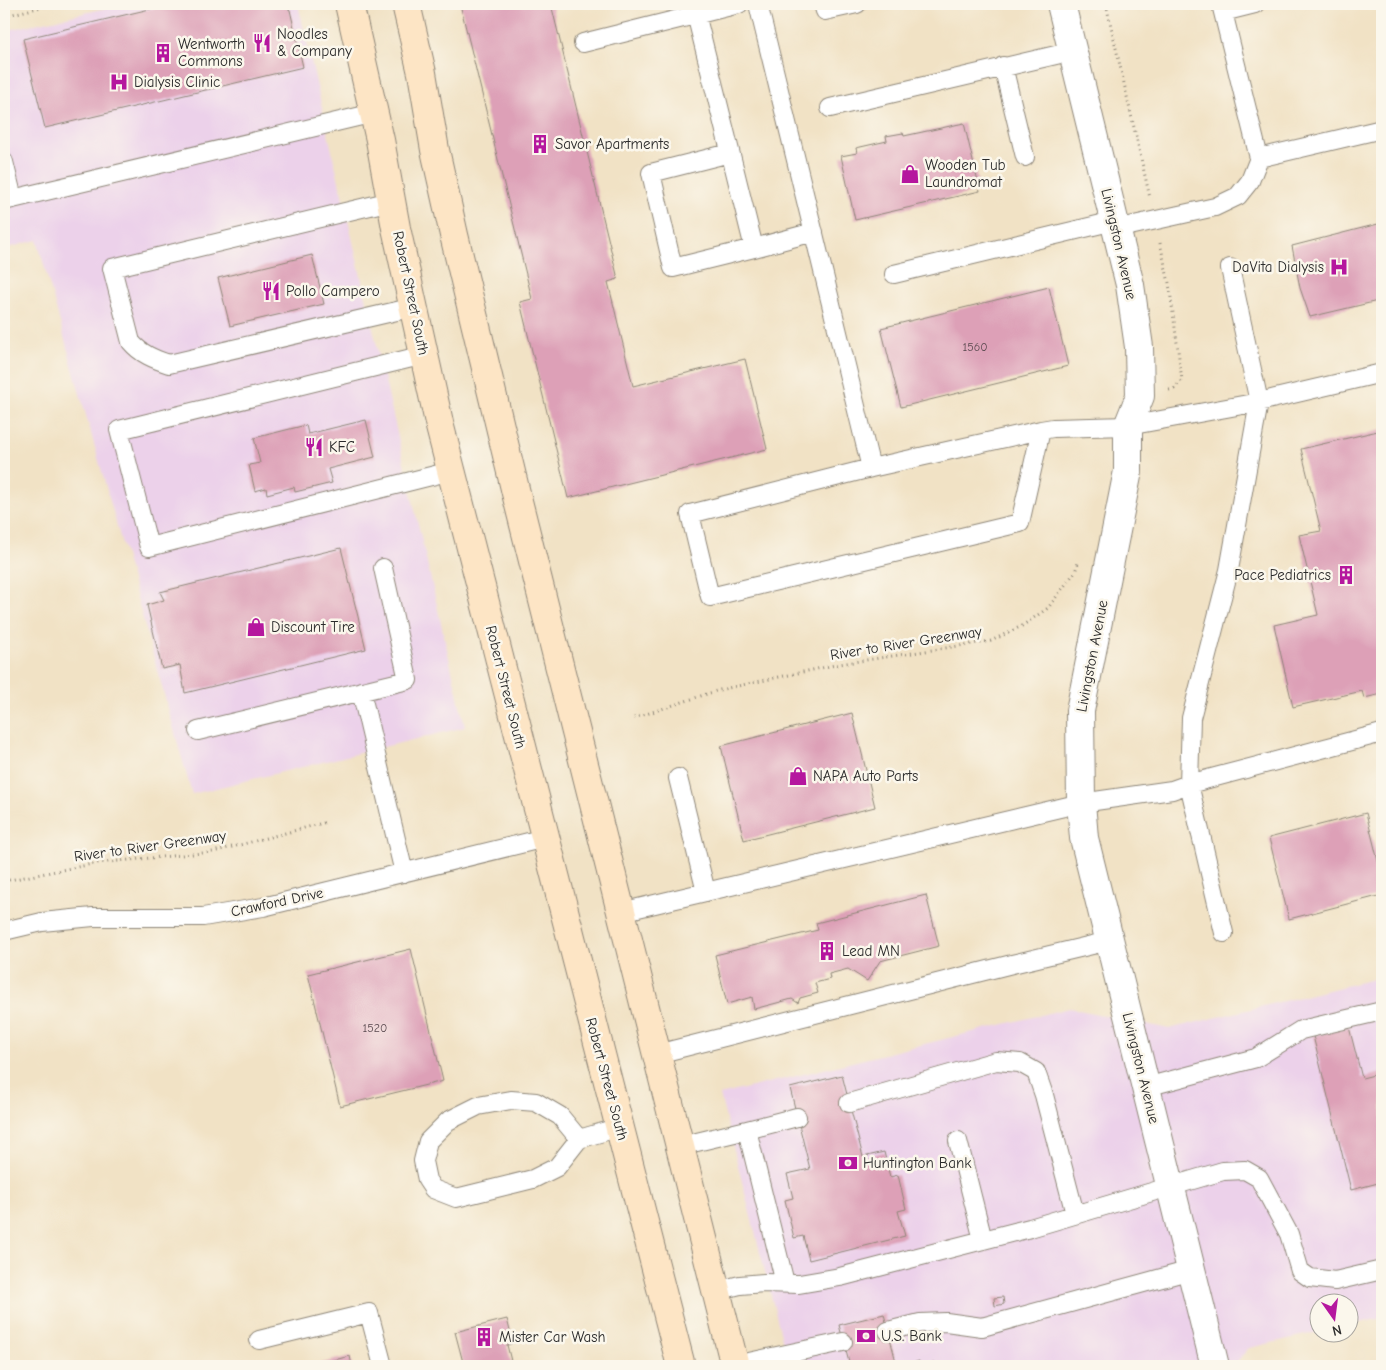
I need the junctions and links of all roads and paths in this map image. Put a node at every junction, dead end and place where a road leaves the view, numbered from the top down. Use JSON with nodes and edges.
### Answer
{"nodes":[{"id":1,"x":54,"y":4,"type":"edge"},
{"id":2,"x":348,"y":4,"type":"edge"},
{"id":3,"x":406,"y":4,"type":"edge"},
{"id":4,"x":739,"y":4,"type":"edge"},
{"id":5,"x":758,"y":4,"type":"edge"},
{"id":6,"x":823,"y":4,"type":"edge"},
{"id":7,"x":857,"y":4,"type":"edge"},
{"id":8,"x":1061,"y":4,"type":"edge"},
{"id":9,"x":1255,"y":4,"type":"edge"},
{"id":10,"x":1222,"y":8,"type":"edge"},
{"id":11,"x":696,"y":14,"type":"junction"},
{"id":12,"x":4,"y":16,"type":"edge"},
{"id":13,"x":583,"y":43,"type":"dead end"},
{"id":14,"x":1073,"y":51,"type":"junction"},
{"id":15,"x":1003,"y":66,"type":"junction"},
{"id":16,"x":830,"y":108,"type":"dead end"},
{"id":17,"x":374,"y":114,"type":"junction"},
{"id":18,"x":1382,"y":129,"type":"edge"},
{"id":19,"x":730,"y":154,"type":"junction"},
{"id":20,"x":1025,"y":157,"type":"dead end"},
{"id":21,"x":1259,"y":158,"type":"junction"},
{"id":22,"x":4,"y":162,"type":"edge"},
{"id":23,"x":8,"y":200,"type":"edge"},
{"id":24,"x":392,"y":201,"type":"junction"},
{"id":25,"x":1115,"y":225,"type":"junction"},
{"id":26,"x":814,"y":232,"type":"junction"},
{"id":27,"x":754,"y":248,"type":"junction"},
{"id":28,"x":1230,"y":268,"type":"dead end"},
{"id":29,"x":894,"y":274,"type":"dead end"},
{"id":30,"x":414,"y":307,"type":"junction"},
{"id":31,"x":424,"y":355,"type":"junction"},
{"id":32,"x":1382,"y":373,"type":"edge"},
{"id":33,"x":1259,"y":402,"type":"junction"},
{"id":34,"x":1128,"y":426,"type":"junction"},
{"id":35,"x":1041,"y":430,"type":"junction"},
{"id":36,"x":871,"y":468,"type":"junction"},
{"id":37,"x":451,"y":471,"type":"junction"},
{"id":38,"x":1080,"y":556,"type":"dead end"},
{"id":39,"x":383,"y":568,"type":"dead end"},
{"id":40,"x":360,"y":691,"type":"junction"},
{"id":41,"x":634,"y":718,"type":"dead end"},
{"id":42,"x":198,"y":731,"type":"dead end"},
{"id":43,"x":1382,"y":733,"type":"edge"},
{"id":44,"x":678,"y":778,"type":"dead end"},
{"id":45,"x":1189,"y":784,"type":"junction"},
{"id":46,"x":1081,"y":804,"type":"junction"},
{"id":47,"x":327,"y":822,"type":"dead end"},
{"id":48,"x":545,"y":838,"type":"junction"},
{"id":49,"x":404,"y":873,"type":"junction"},
{"id":50,"x":4,"y":881,"type":"edge"},
{"id":51,"x":706,"y":892,"type":"junction"},
{"id":52,"x":621,"y":912,"type":"junction"},
{"id":53,"x":4,"y":931,"type":"edge"},
{"id":54,"x":1224,"y":933,"type":"dead end"},
{"id":55,"x":1109,"y":941,"type":"junction"},
{"id":56,"x":1382,"y":1011,"type":"edge"},
{"id":57,"x":657,"y":1054,"type":"junction"},
{"id":58,"x":1146,"y":1087,"type":"junction"},
{"id":59,"x":849,"y":1103,"type":"dead end"},
{"id":60,"x":797,"y":1116,"type":"dead end"},
{"id":61,"x":620,"y":1127,"type":"junction"},
{"id":62,"x":748,"y":1130,"type":"junction"},
{"id":63,"x":579,"y":1139,"type":"junction"},
{"id":64,"x":958,"y":1141,"type":"dead end"},
{"id":65,"x":680,"y":1146,"type":"junction"},
{"id":66,"x":1170,"y":1186,"type":"junction"},
{"id":67,"x":1075,"y":1214,"type":"junction"},
{"id":68,"x":983,"y":1240,"type":"junction"},
{"id":69,"x":1191,"y":1270,"type":"junction"},
{"id":70,"x":1382,"y":1270,"type":"edge"},
{"id":71,"x":785,"y":1283,"type":"junction"},
{"id":72,"x":716,"y":1291,"type":"junction"},
{"id":73,"x":888,"y":1330,"type":"dead end"},
{"id":74,"x":259,"y":1340,"type":"dead end"},
{"id":75,"x":844,"y":1342,"type":"dead end"},
{"id":76,"x":383,"y":1366,"type":"edge"},
{"id":77,"x":681,"y":1366,"type":"edge"},
{"id":78,"x":735,"y":1366,"type":"edge"},
{"id":79,"x":1215,"y":1366,"type":"edge"}],
"edges":[{"from":1,"to":12,"type":"path"},
{"from":2,"to":17,"type":"main road","name":"Robert Street South"},
{"from":3,"to":52,"type":"main road"},
{"from":4,"to":11,"type":"lane"},
{"from":5,"to":26,"type":"lane"},
{"from":6,"to":7,"type":"lane"},
{"from":8,"to":14,"type":"street","name":"Livingston Avenue"},
{"from":9,"to":10,"type":"lane"},
{"from":10,"to":21,"type":"lane"},
{"from":11,"to":13,"type":"lane"},
{"from":11,"to":19,"type":"lane"},
{"from":14,"to":15,"type":"lane"},
{"from":14,"to":25,"type":"street","name":"Livingston Avenue"},
{"from":15,"to":16,"type":"lane"},
{"from":15,"to":20,"type":"lane"},
{"from":17,"to":23,"type":"lane"},
{"from":17,"to":24,"type":"main road","name":"Robert Street South"},
{"from":18,"to":21,"type":"lane"},
{"from":19,"to":27,"type":"lane"},
{"from":19,"to":27,"type":"lane"},
{"from":21,"to":25,"type":"lane"},
{"from":22,"to":23,"type":"lane"},
{"from":24,"to":30,"type":"main road","name":"Robert Street South"},
{"from":24,"to":30,"type":"lane"},
{"from":25,"to":29,"type":"lane"},
{"from":25,"to":34,"type":"street","name":"Livingston Avenue"},
{"from":26,"to":27,"type":"lane"},
{"from":26,"to":36,"type":"lane"},
{"from":28,"to":33,"type":"lane"},
{"from":30,"to":31,"type":"main road","name":"Robert Street South"},
{"from":31,"to":37,"type":"main road","name":"Robert Street South"},
{"from":31,"to":37,"type":"lane"},
{"from":32,"to":33,"type":"lane"},
{"from":33,"to":34,"type":"lane"},
{"from":33,"to":45,"type":"lane"},
{"from":34,"to":35,"type":"lane"},
{"from":34,"to":46,"type":"street","name":"Livingston Avenue"},
{"from":35,"to":36,"type":"lane"},
{"from":35,"to":36,"type":"lane"},
{"from":37,"to":48,"type":"main road","name":"Robert Street South"},
{"from":38,"to":41,"type":"path","name":"River to River Greenway"},
{"from":39,"to":40,"type":"lane"},
{"from":40,"to":42,"type":"lane"},
{"from":40,"to":49,"type":"lane"},
{"from":43,"to":45,"type":"lane"},
{"from":44,"to":51,"type":"lane"},
{"from":45,"to":46,"type":"lane"},
{"from":45,"to":54,"type":"lane"},
{"from":46,"to":51,"type":"lane"},
{"from":46,"to":55,"type":"street","name":"Livingston Avenue"},
{"from":47,"to":50,"type":"path","name":"River to River Greenway"},
{"from":48,"to":49,"type":"lane","name":"Crawford Drive"},
{"from":48,"to":61,"type":"main road","name":"Robert Street South"},
{"from":49,"to":53,"type":"lane","name":"Crawford Drive"},
{"from":51,"to":52,"type":"lane"},
{"from":52,"to":57,"type":"main road"},
{"from":55,"to":57,"type":"lane"},
{"from":55,"to":58,"type":"street","name":"Livingston Avenue"},
{"from":56,"to":58,"type":"lane"},
{"from":57,"to":65,"type":"main road"},
{"from":58,"to":66,"type":"street","name":"Livingston Avenue"},
{"from":59,"to":67,"type":"lane"},
{"from":60,"to":62,"type":"lane"},
{"from":61,"to":63,"type":"lane"},
{"from":61,"to":77,"type":"main road","name":"Robert Street South"},
{"from":62,"to":65,"type":"lane"},
{"from":62,"to":71,"type":"lane"},
{"from":63,"to":63,"type":"lane"},
{"from":64,"to":68,"type":"lane"},
{"from":65,"to":72,"type":"main road"},
{"from":66,"to":67,"type":"lane"},
{"from":66,"to":69,"type":"street","name":"Livingston Avenue"},
{"from":66,"to":70,"type":"lane"},
{"from":67,"to":68,"type":"lane"},
{"from":68,"to":71,"type":"lane"},
{"from":69,"to":73,"type":"lane"},
{"from":69,"to":79,"type":"street","name":"Livingston Avenue"},
{"from":71,"to":72,"type":"lane"},
{"from":72,"to":78,"type":"main road"},
{"from":74,"to":76,"type":"lane"},
{"from":75,"to":78,"type":"lane"}]}
